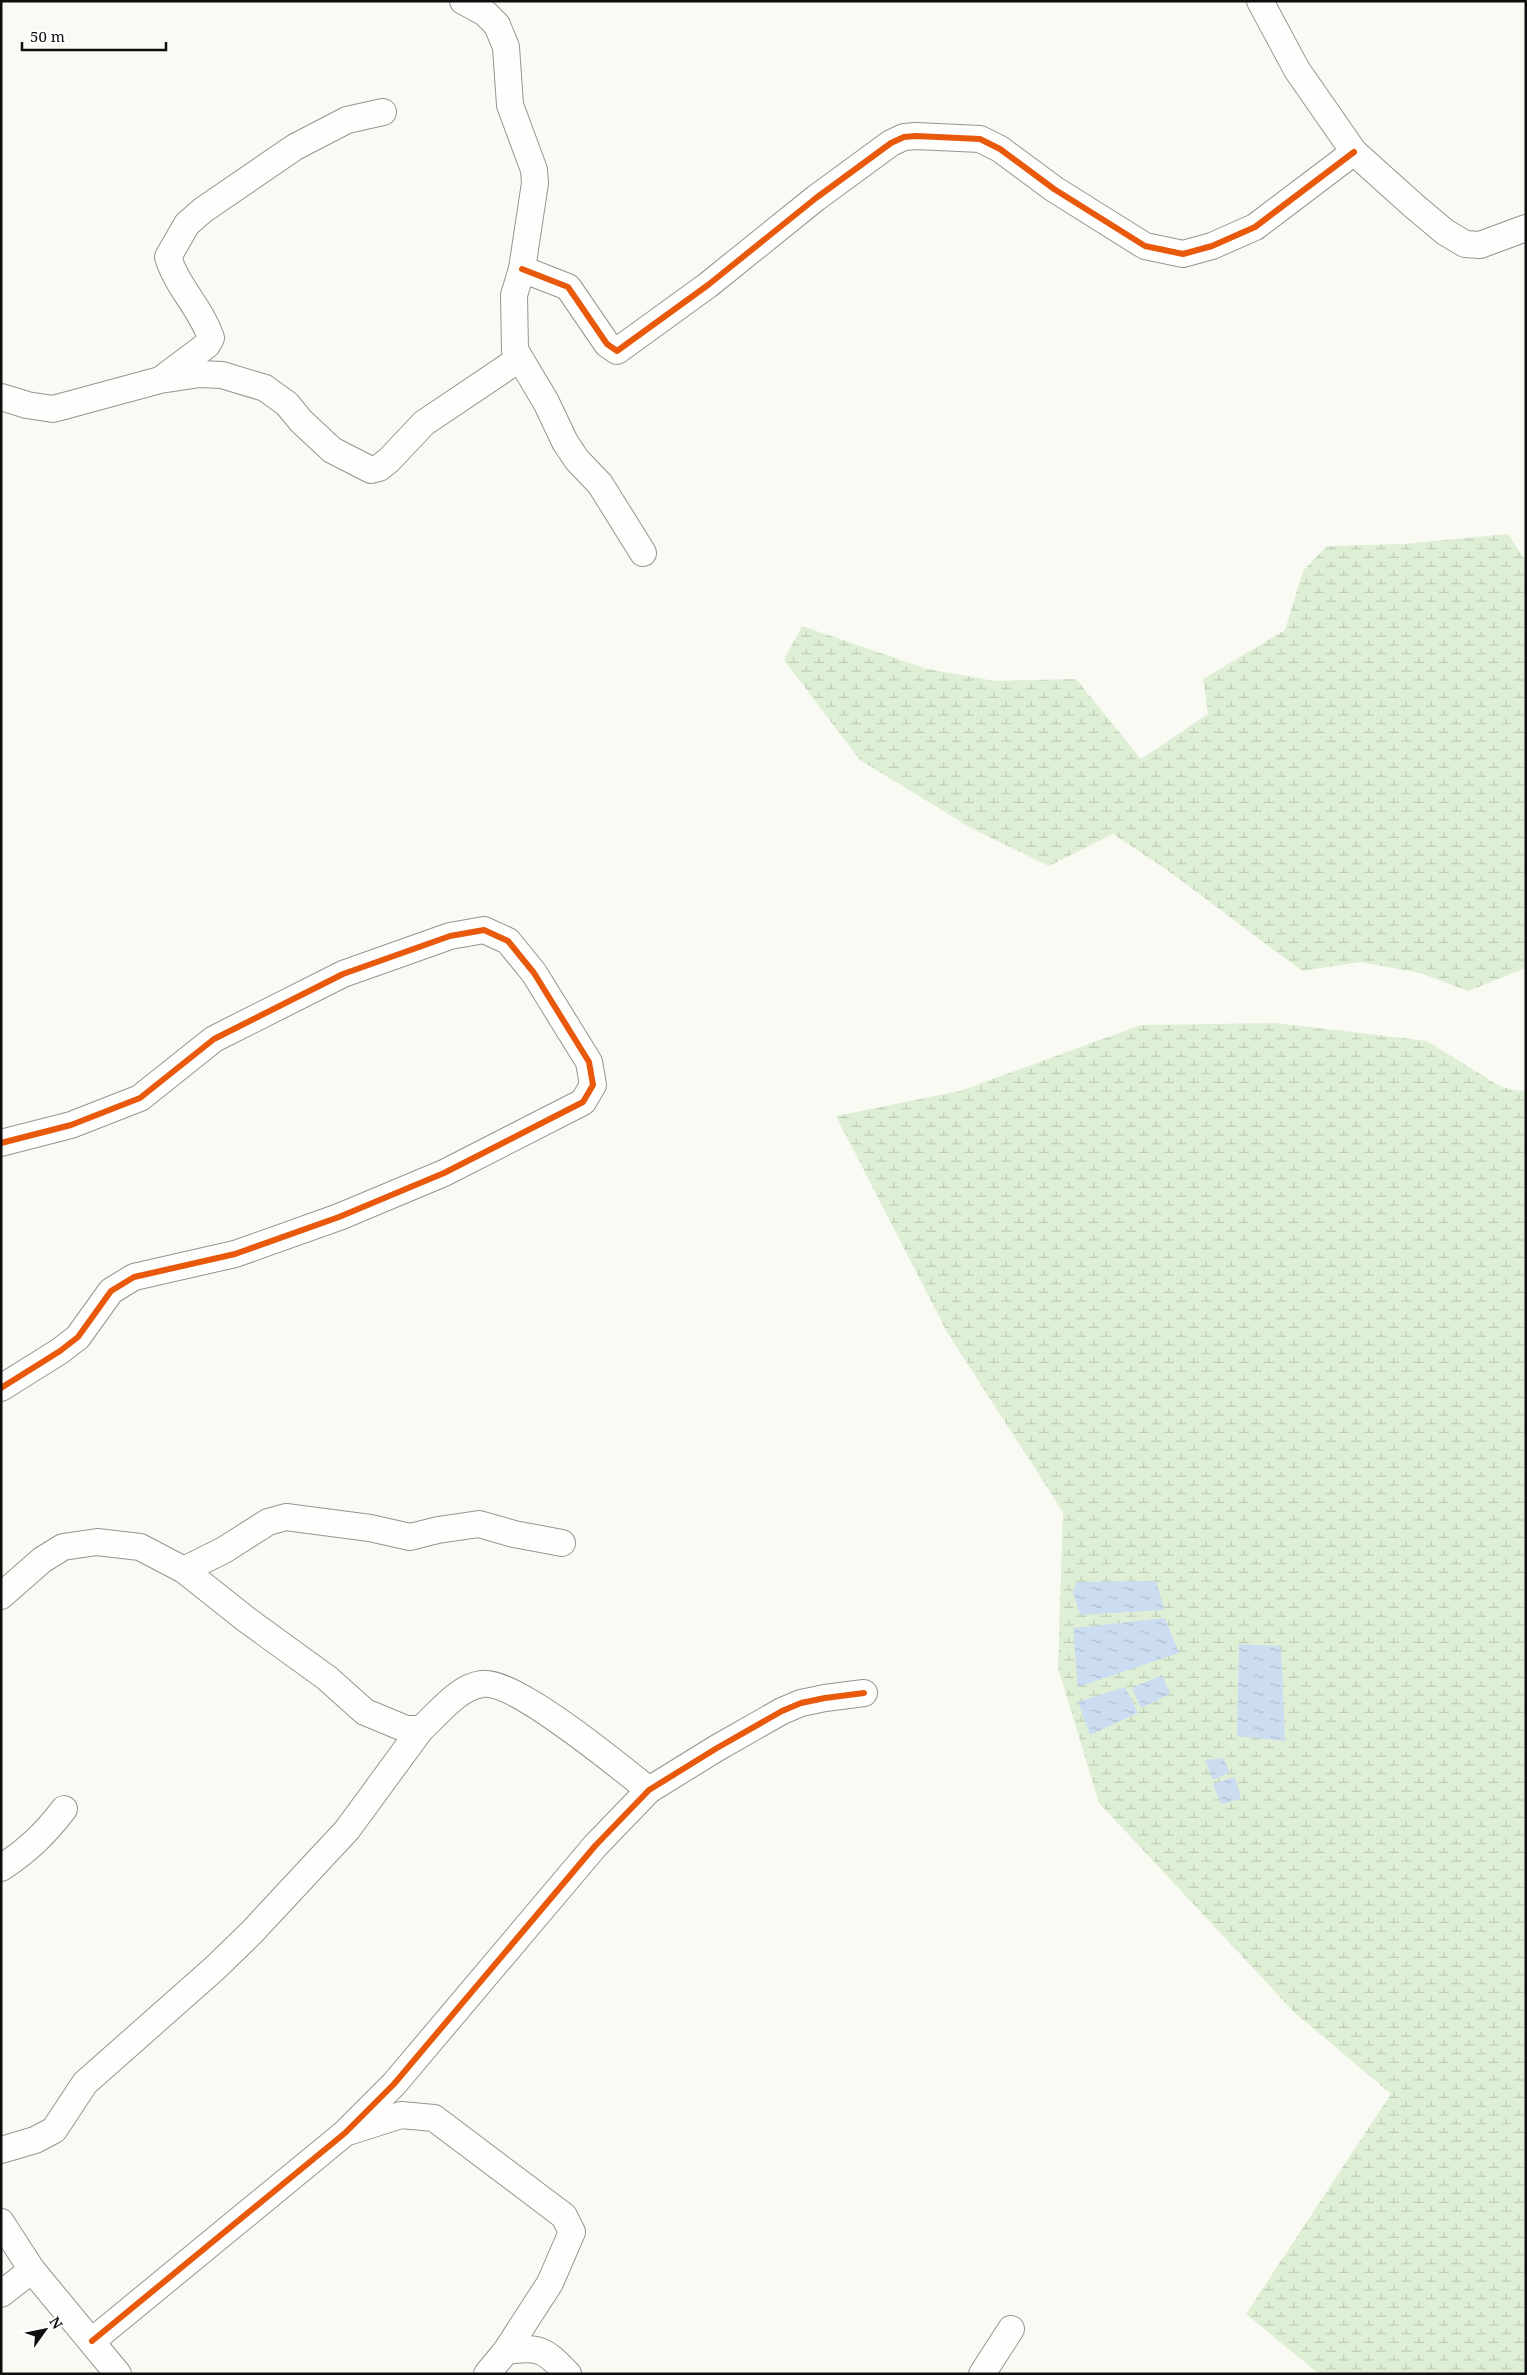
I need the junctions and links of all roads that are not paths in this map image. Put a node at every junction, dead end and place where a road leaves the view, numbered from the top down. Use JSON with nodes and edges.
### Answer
{"nodes":[{"id":1,"x":463,"y":1,"type":"edge"},
{"id":2,"x":1260,"y":1,"type":"edge"},
{"id":3,"x":383,"y":112,"type":"dead end"},
{"id":4,"x":1354,"y":152,"type":"junction"},
{"id":5,"x":1526,"y":228,"type":"edge"},
{"id":6,"x":522,"y":269,"type":"junction"},
{"id":7,"x":519,"y":359,"type":"junction"},
{"id":8,"x":160,"y":380,"type":"junction"},
{"id":9,"x":1,"y":397,"type":"edge"},
{"id":10,"x":643,"y":553,"type":"dead end"},
{"id":11,"x":1,"y":1143,"type":"edge"},
{"id":12,"x":1,"y":1388,"type":"edge"},
{"id":13,"x":562,"y":1543,"type":"dead end"},
{"id":14,"x":184,"y":1570,"type":"junction"},
{"id":15,"x":1,"y":1596,"type":"edge"},
{"id":16,"x":864,"y":1693,"type":"dead end"},
{"id":17,"x":421,"y":1729,"type":"junction"},
{"id":18,"x":649,"y":1790,"type":"junction"},
{"id":19,"x":64,"y":1809,"type":"dead end"},
{"id":20,"x":1,"y":1868,"type":"edge"},
{"id":21,"x":345,"y":2133,"type":"junction"},
{"id":22,"x":1,"y":2150,"type":"edge"},
{"id":23,"x":1,"y":2222,"type":"edge"},
{"id":24,"x":32,"y":2270,"type":"junction"},
{"id":25,"x":1,"y":2294,"type":"edge"},
{"id":26,"x":1011,"y":2329,"type":"dead end"},
{"id":27,"x":92,"y":2341,"type":"junction"},
{"id":28,"x":506,"y":2351,"type":"junction"},
{"id":29,"x":118,"y":2374,"type":"edge"},
{"id":30,"x":487,"y":2374,"type":"edge"},
{"id":31,"x":568,"y":2374,"type":"edge"},
{"id":32,"x":982,"y":2374,"type":"edge"}],
"edges":[{"from":1,"to":6,"type":"street"},
{"from":2,"to":4,"type":"street"},
{"from":3,"to":8,"type":"street"},
{"from":4,"to":5,"type":"street"},
{"from":4,"to":6,"type":"street"},
{"from":6,"to":7,"type":"street"},
{"from":7,"to":8,"type":"street"},
{"from":7,"to":10,"type":"street"},
{"from":8,"to":9,"type":"street"},
{"from":11,"to":12,"type":"street"},
{"from":13,"to":14,"type":"street"},
{"from":14,"to":15,"type":"street"},
{"from":14,"to":17,"type":"street"},
{"from":16,"to":18,"type":"street"},
{"from":17,"to":18,"type":"street"},
{"from":17,"to":22,"type":"street"},
{"from":18,"to":21,"type":"street"},
{"from":19,"to":20,"type":"street"},
{"from":21,"to":27,"type":"street"},
{"from":21,"to":28,"type":"street"},
{"from":23,"to":24,"type":"street"},
{"from":24,"to":25,"type":"street"},
{"from":24,"to":27,"type":"street"},
{"from":26,"to":32,"type":"street"},
{"from":27,"to":29,"type":"street"},
{"from":28,"to":30,"type":"street"},
{"from":28,"to":31,"type":"street"}]}
